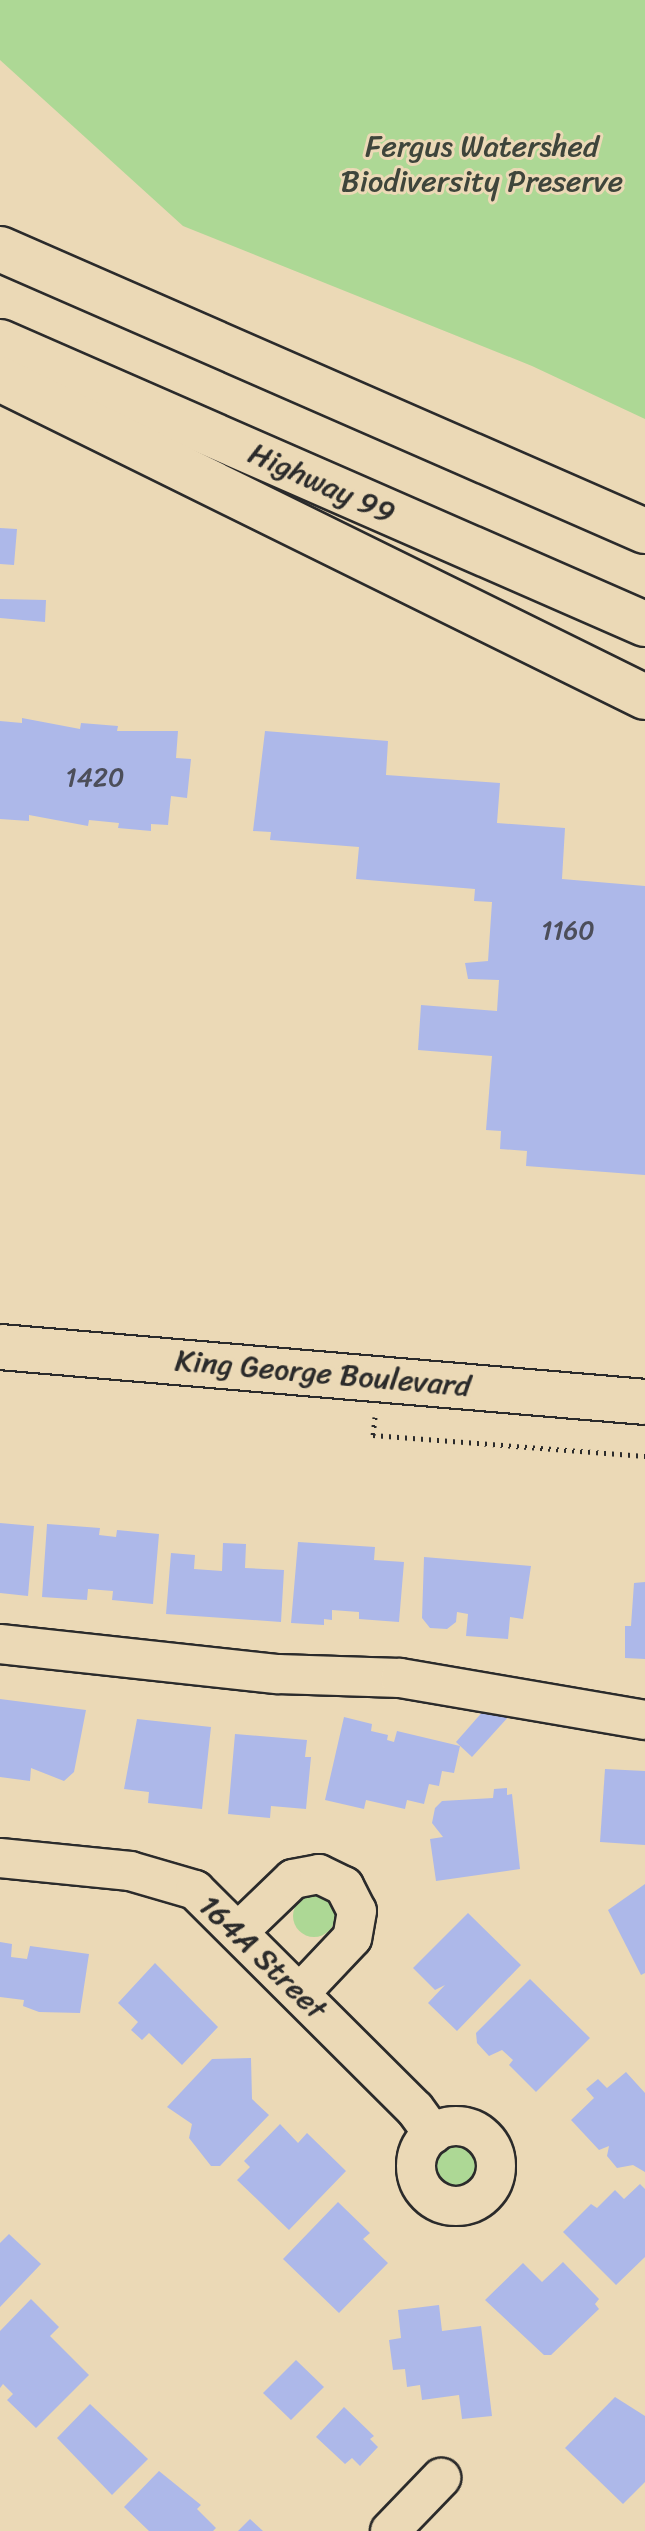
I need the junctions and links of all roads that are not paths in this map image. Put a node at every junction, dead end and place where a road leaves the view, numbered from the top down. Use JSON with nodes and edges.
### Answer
{"nodes":[{"id":1,"x":0,"y":249,"type":"edge"},
{"id":2,"x":0,"y":342,"type":"edge"},
{"id":3,"x":0,"y":379,"type":"edge"},
{"id":4,"x":645,"y":531,"type":"edge"},
{"id":5,"x":645,"y":624,"type":"edge"},
{"id":6,"x":645,"y":697,"type":"edge"},
{"id":7,"x":0,"y":1347,"type":"edge"},
{"id":8,"x":645,"y":1402,"type":"edge"},
{"id":9,"x":0,"y":1644,"type":"edge"},
{"id":10,"x":645,"y":1720,"type":"edge"},
{"id":11,"x":0,"y":1858,"type":"edge"},
{"id":12,"x":238,"y":1932,"type":"junction"},
{"id":13,"x":300,"y":1993,"type":"junction"},
{"id":14,"x":433,"y":2134,"type":"dead end"},
{"id":15,"x":441,"y":2478,"type":"dead end"},
{"id":16,"x":390,"y":2531,"type":"edge"}],
"edges":[{"from":1,"to":4,"type":"main road"},
{"from":2,"to":5,"type":"main road","name":"Highway 99"},
{"from":3,"to":6,"type":"main road"},
{"from":7,"to":8,"type":"main road","name":"King George Boulevard"},
{"from":9,"to":10,"type":"street"},
{"from":11,"to":12,"type":"street","name":"164A Street"},
{"from":12,"to":13,"type":"street","name":"164A Street"},
{"from":12,"to":13,"type":"street"},
{"from":13,"to":14,"type":"street","name":"164A Street"},
{"from":15,"to":16,"type":"street"}]}
